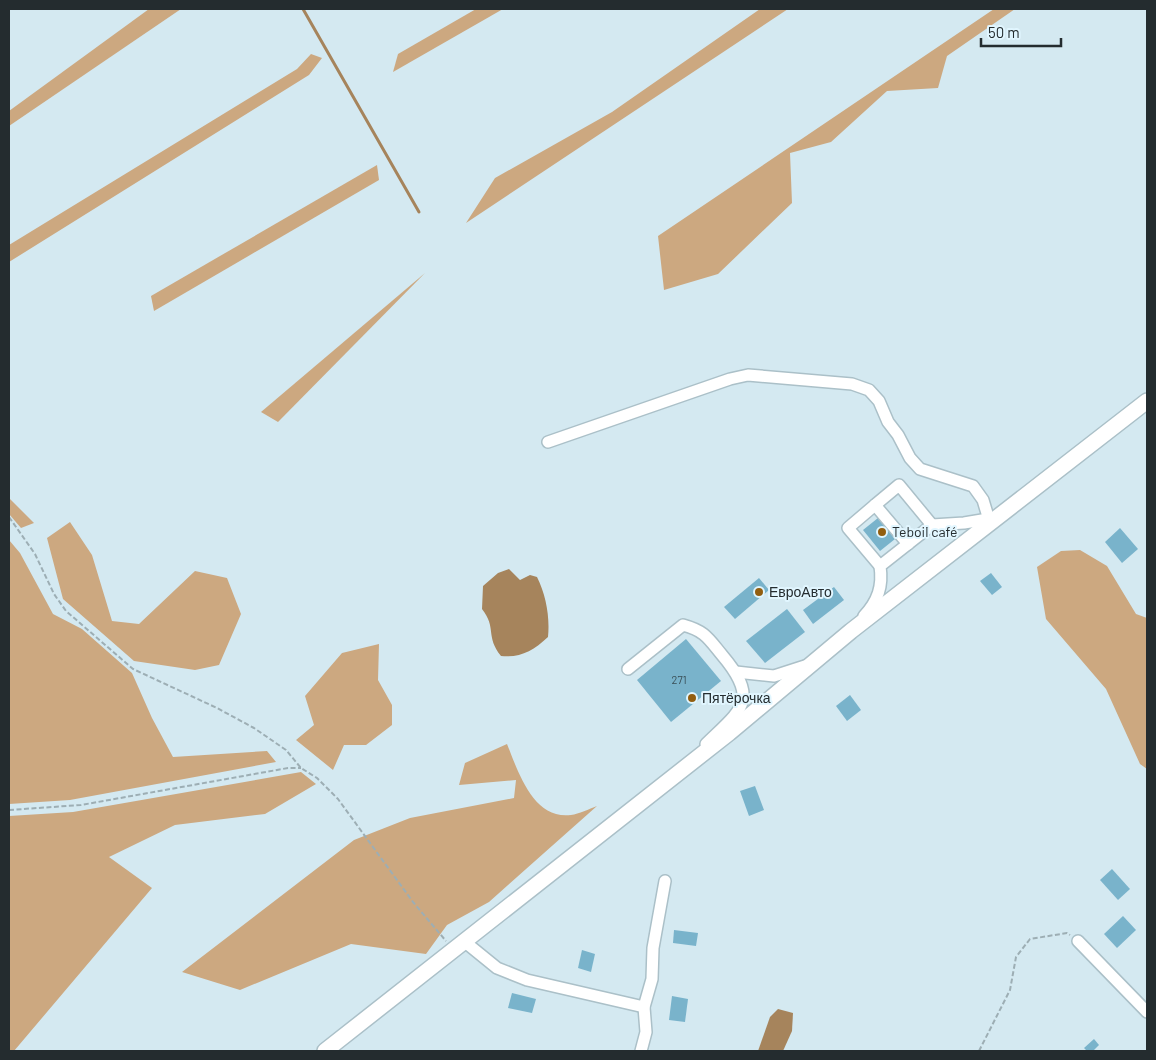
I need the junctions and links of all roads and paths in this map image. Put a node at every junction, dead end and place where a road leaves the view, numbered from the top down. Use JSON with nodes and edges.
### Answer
{"nodes":[{"id":1,"x":1147,"y":401,"type":"edge"},
{"id":2,"x":548,"y":442,"type":"dead end"},
{"id":3,"x":875,"y":505,"type":"junction"},
{"id":4,"x":1006,"y":511,"type":"junction"},
{"id":5,"x":9,"y":517,"type":"edge"},
{"id":6,"x":990,"y":520,"type":"junction"},
{"id":7,"x":932,"y":525,"type":"junction"},
{"id":8,"x":908,"y":544,"type":"junction"},
{"id":9,"x":880,"y":566,"type":"junction"},
{"id":10,"x":851,"y":631,"type":"junction"},
{"id":11,"x":824,"y":653,"type":"junction"},
{"id":12,"x":628,"y":669,"type":"dead end"},
{"id":13,"x":736,"y":672,"type":"junction"},
{"id":14,"x":301,"y":768,"type":"junction"},
{"id":15,"x":665,"y":784,"type":"junction"},
{"id":16,"x":9,"y":810,"type":"edge"},
{"id":17,"x":665,"y":881,"type":"dead end"},
{"id":18,"x":1078,"y":941,"type":"joint"},
{"id":19,"x":460,"y":946,"type":"junction"},
{"id":20,"x":644,"y":1007,"type":"junction"},
{"id":21,"x":1147,"y":1012,"type":"edge"},
{"id":22,"x":325,"y":1051,"type":"edge"},
{"id":23,"x":641,"y":1051,"type":"edge"},
{"id":24,"x":979,"y":1051,"type":"edge"}],
"edges":[{"from":1,"to":4,"type":"main road"},
{"from":2,"to":6,"type":"lane"},
{"from":3,"to":7,"type":"lane"},
{"from":3,"to":8,"type":"lane"},
{"from":3,"to":9,"type":"lane"},
{"from":4,"to":6,"type":"lane"},
{"from":4,"to":10,"type":"main road"},
{"from":5,"to":14,"type":"path"},
{"from":6,"to":7,"type":"lane"},
{"from":7,"to":8,"type":"lane"},
{"from":8,"to":9,"type":"lane"},
{"from":9,"to":10,"type":"lane"},
{"from":10,"to":11,"type":"main road"},
{"from":11,"to":13,"type":"lane"},
{"from":11,"to":15,"type":"main road"},
{"from":12,"to":13,"type":"lane"},
{"from":13,"to":15,"type":"lane"},
{"from":14,"to":16,"type":"path"},
{"from":14,"to":19,"type":"path"},
{"from":15,"to":19,"type":"main road"},
{"from":17,"to":20,"type":"lane"},
{"from":18,"to":21,"type":"lane"},
{"from":18,"to":24,"type":"path"},
{"from":19,"to":20,"type":"lane"},
{"from":19,"to":22,"type":"main road"},
{"from":20,"to":23,"type":"lane"}]}
